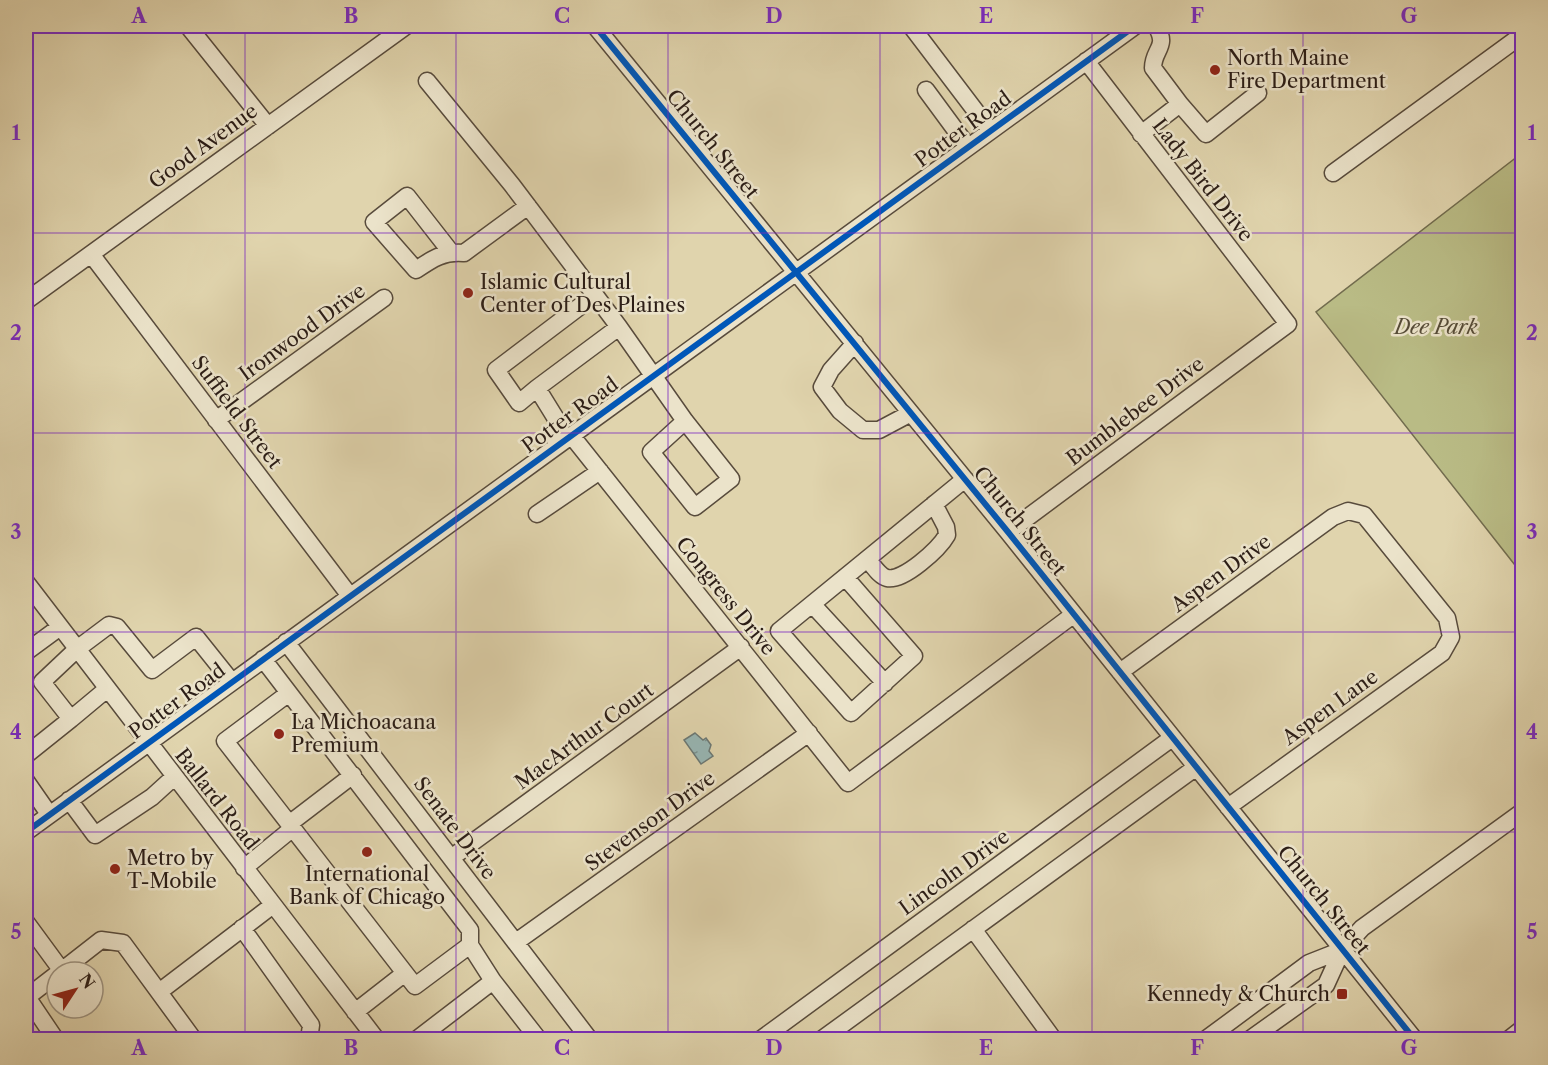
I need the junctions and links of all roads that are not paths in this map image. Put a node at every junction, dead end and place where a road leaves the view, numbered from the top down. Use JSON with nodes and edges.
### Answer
{"nodes":[{"id":1,"x":188,"y":26,"type":"edge"},
{"id":2,"x":406,"y":26,"type":"edge"},
{"id":3,"x":595,"y":26,"type":"edge"},
{"id":4,"x":911,"y":26,"type":"edge"},
{"id":5,"x":1134,"y":26,"type":"edge"},
{"id":6,"x":1156,"y":26,"type":"edge"},
{"id":7,"x":1522,"y":35,"type":"edge"},
{"id":8,"x":1086,"y":61,"type":"junction"},
{"id":9,"x":427,"y":81,"type":"dead end"},
{"id":10,"x":926,"y":90,"type":"dead end"},
{"id":11,"x":1258,"y":93,"type":"dead end"},
{"id":12,"x":1180,"y":104,"type":"junction"},
{"id":13,"x":268,"y":126,"type":"junction"},
{"id":14,"x":990,"y":130,"type":"junction"},
{"id":15,"x":1141,"y":134,"type":"junction"},
{"id":16,"x":968,"y":147,"type":"junction"},
{"id":17,"x":1333,"y":173,"type":"dead end"},
{"id":18,"x":528,"y":206,"type":"junction"},
{"id":19,"x":450,"y":251,"type":"junction"},
{"id":20,"x":91,"y":254,"type":"junction"},
{"id":21,"x":796,"y":271,"type":"junction"},
{"id":22,"x":595,"y":295,"type":"junction"},
{"id":23,"x":384,"y":298,"type":"dead end"},
{"id":24,"x":26,"y":301,"type":"edge"},
{"id":25,"x":1288,"y":324,"type":"joint"},
{"id":26,"x":619,"y":327,"type":"junction"},
{"id":27,"x":855,"y":343,"type":"junction"},
{"id":28,"x":654,"y":375,"type":"junction"},
{"id":29,"x":537,"y":388,"type":"junction"},
{"id":30,"x":911,"y":413,"type":"junction"},
{"id":31,"x":216,"y":420,"type":"junction"},
{"id":32,"x":685,"y":421,"type":"junction"},
{"id":33,"x":571,"y":435,"type":"junction"},
{"id":34,"x":555,"y":447,"type":"junction"},
{"id":35,"x":600,"y":471,"type":"junction"},
{"id":36,"x":964,"y":479,"type":"junction"},
{"id":37,"x":934,"y":504,"type":"junction"},
{"id":38,"x":1348,"y":511,"type":"joint"},
{"id":39,"x":537,"y":514,"type":"dead end"},
{"id":40,"x":1008,"y":532,"type":"junction"},
{"id":41,"x":867,"y":559,"type":"junction"},
{"id":42,"x":845,"y":577,"type":"junction"},
{"id":43,"x":26,"y":582,"type":"edge"},
{"id":44,"x":350,"y":596,"type":"junction"},
{"id":45,"x":812,"y":604,"type":"junction"},
{"id":46,"x":1073,"y":615,"type":"junction"},
{"id":47,"x":60,"y":627,"type":"junction"},
{"id":48,"x":286,"y":642,"type":"junction"},
{"id":49,"x":741,"y":647,"type":"junction"},
{"id":50,"x":76,"y":649,"type":"junction"},
{"id":51,"x":26,"y":652,"type":"edge"},
{"id":52,"x":263,"y":659,"type":"junction"},
{"id":53,"x":1120,"y":672,"type":"junction"},
{"id":54,"x":232,"y":682,"type":"junction"},
{"id":55,"x":885,"y":683,"type":"junction"},
{"id":56,"x":107,"y":689,"type":"junction"},
{"id":57,"x":289,"y":693,"type":"junction"},
{"id":58,"x":71,"y":719,"type":"junction"},
{"id":59,"x":809,"y":733,"type":"junction"},
{"id":60,"x":1172,"y":738,"type":"junction"},
{"id":61,"x":148,"y":743,"type":"junction"},
{"id":62,"x":26,"y":755,"type":"edge"},
{"id":63,"x":1195,"y":768,"type":"junction"},
{"id":64,"x":353,"y":775,"type":"junction"},
{"id":65,"x":174,"y":777,"type":"junction"},
{"id":66,"x":26,"y":781,"type":"edge"},
{"id":67,"x":69,"y":800,"type":"junction"},
{"id":68,"x":1228,"y":807,"type":"junction"},
{"id":69,"x":1522,"y":812,"type":"edge"},
{"id":70,"x":49,"y":814,"type":"junction"},
{"id":71,"x":291,"y":826,"type":"junction"},
{"id":72,"x":26,"y":832,"type":"edge"},
{"id":73,"x":451,"y":858,"type":"junction"},
{"id":74,"x":244,"y":868,"type":"junction"},
{"id":75,"x":273,"y":905,"type":"junction"},
{"id":76,"x":26,"y":922,"type":"edge"},
{"id":77,"x":242,"y":928,"type":"junction"},
{"id":78,"x":973,"y":929,"type":"junction"},
{"id":79,"x":516,"y":942,"type":"junction"},
{"id":80,"x":470,"y":945,"type":"junction"},
{"id":81,"x":1342,"y":950,"type":"junction"},
{"id":82,"x":51,"y":960,"type":"edge"},
{"id":83,"x":75,"y":960,"type":"edge"},
{"id":84,"x":405,"y":973,"type":"junction"},
{"id":85,"x":493,"y":981,"type":"junction"},
{"id":86,"x":45,"y":983,"type":"edge"},
{"id":87,"x":159,"y":992,"type":"junction"},
{"id":88,"x":26,"y":998,"type":"edge"},
{"id":89,"x":355,"y":1012,"type":"junction"},
{"id":90,"x":1522,"y":1029,"type":"edge"},
{"id":91,"x":423,"y":1037,"type":"edge"},
{"id":92,"x":56,"y":1040,"type":"edge"},
{"id":93,"x":194,"y":1040,"type":"edge"},
{"id":94,"x":309,"y":1040,"type":"edge"},
{"id":95,"x":377,"y":1040,"type":"edge"},
{"id":96,"x":538,"y":1040,"type":"edge"},
{"id":97,"x":590,"y":1040,"type":"edge"},
{"id":98,"x":760,"y":1040,"type":"edge"},
{"id":99,"x":821,"y":1040,"type":"edge"},
{"id":100,"x":1054,"y":1040,"type":"edge"},
{"id":101,"x":1205,"y":1040,"type":"edge"},
{"id":102,"x":1249,"y":1040,"type":"edge"},
{"id":103,"x":1415,"y":1040,"type":"edge"},
{"id":104,"x":1508,"y":1040,"type":"edge"}],
"edges":[{"from":1,"to":13,"type":"street"},
{"from":2,"to":13,"type":"street","name":"Good Avenue"},
{"from":3,"to":21,"type":"street","name":"Church Street"},
{"from":4,"to":14,"type":"street"},
{"from":5,"to":8,"type":"street","name":"Potter Road"},
{"from":6,"to":12,"type":"street"},
{"from":7,"to":17,"type":"street"},
{"from":8,"to":14,"type":"street","name":"Potter Road"},
{"from":8,"to":15,"type":"street","name":"Lady Bird Drive"},
{"from":9,"to":18,"type":"street"},
{"from":10,"to":16,"type":"street"},
{"from":11,"to":12,"type":"street"},
{"from":12,"to":15,"type":"street"},
{"from":13,"to":20,"type":"street","name":"Good Avenue"},
{"from":14,"to":16,"type":"street","name":"Potter Road"},
{"from":15,"to":25,"type":"street","name":"Lady Bird Drive"},
{"from":16,"to":21,"type":"street","name":"Potter Road"},
{"from":18,"to":19,"type":"street"},
{"from":18,"to":22,"type":"street"},
{"from":19,"to":19,"type":"street"},
{"from":20,"to":24,"type":"street","name":"Good Avenue"},
{"from":20,"to":31,"type":"street","name":"Suffield Street"},
{"from":21,"to":27,"type":"street","name":"Church Street"},
{"from":21,"to":28,"type":"street","name":"Potter Road"},
{"from":22,"to":26,"type":"street"},
{"from":22,"to":29,"type":"street"},
{"from":23,"to":31,"type":"street","name":"Ironwood Drive"},
{"from":25,"to":40,"type":"street","name":"Bumblebee Drive"},
{"from":26,"to":28,"type":"street"},
{"from":26,"to":29,"type":"street"},
{"from":27,"to":30,"type":"street","name":"Church Street"},
{"from":27,"to":30,"type":"street"},
{"from":28,"to":32,"type":"street"},
{"from":28,"to":33,"type":"street","name":"Potter Road"},
{"from":29,"to":34,"type":"street"},
{"from":30,"to":36,"type":"street","name":"Church Street"},
{"from":31,"to":44,"type":"street","name":"Suffield Street"},
{"from":32,"to":32,"type":"street"},
{"from":33,"to":34,"type":"street","name":"Potter Road"},
{"from":33,"to":35,"type":"street","name":"Congress Drive"},
{"from":34,"to":44,"type":"street","name":"Potter Road"},
{"from":35,"to":39,"type":"street"},
{"from":35,"to":49,"type":"street","name":"Congress Drive"},
{"from":36,"to":37,"type":"street"},
{"from":36,"to":40,"type":"street","name":"Church Street"},
{"from":37,"to":41,"type":"street"},
{"from":37,"to":41,"type":"street"},
{"from":38,"to":53,"type":"street","name":"Aspen Drive"},
{"from":38,"to":68,"type":"street","name":"Aspen Lane"},
{"from":40,"to":46,"type":"street","name":"Church Street"},
{"from":41,"to":42,"type":"street"},
{"from":42,"to":45,"type":"street"},
{"from":42,"to":55,"type":"street"},
{"from":43,"to":47,"type":"street","name":"Ballard Road"},
{"from":44,"to":48,"type":"street","name":"Potter Road"},
{"from":45,"to":55,"type":"street"},
{"from":45,"to":55,"type":"street"},
{"from":46,"to":53,"type":"street","name":"Church Street"},
{"from":46,"to":59,"type":"street","name":"Congress Drive"},
{"from":47,"to":50,"type":"street","name":"Ballard Road"},
{"from":47,"to":51,"type":"street"},
{"from":48,"to":52,"type":"street","name":"Potter Road"},
{"from":48,"to":73,"type":"street","name":"Senate Drive"},
{"from":49,"to":59,"type":"street","name":"Congress Drive"},
{"from":49,"to":73,"type":"street","name":"MacArthur Court"},
{"from":50,"to":54,"type":"street"},
{"from":50,"to":56,"type":"street","name":"Ballard Road"},
{"from":50,"to":58,"type":"street"},
{"from":52,"to":54,"type":"street","name":"Potter Road"},
{"from":52,"to":57,"type":"street"},
{"from":53,"to":60,"type":"street","name":"Church Street"},
{"from":54,"to":61,"type":"street","name":"Potter Road"},
{"from":56,"to":58,"type":"street"},
{"from":56,"to":61,"type":"street","name":"Ballard Road"},
{"from":57,"to":64,"type":"street"},
{"from":57,"to":71,"type":"street"},
{"from":58,"to":62,"type":"street"},
{"from":59,"to":79,"type":"street","name":"Stevenson Drive"},
{"from":60,"to":63,"type":"street","name":"Church Street"},
{"from":60,"to":98,"type":"street","name":"Lincoln Drive"},
{"from":61,"to":65,"type":"street","name":"Ballard Road"},
{"from":61,"to":67,"type":"street","name":"Potter Road"},
{"from":63,"to":68,"type":"street","name":"Church Street"},
{"from":63,"to":78,"type":"street"},
{"from":64,"to":71,"type":"street"},
{"from":64,"to":80,"type":"street"},
{"from":65,"to":67,"type":"street"},
{"from":65,"to":74,"type":"street","name":"Ballard Road"},
{"from":66,"to":70,"type":"street"},
{"from":67,"to":70,"type":"street","name":"Potter Road"},
{"from":68,"to":81,"type":"street","name":"Church Street"},
{"from":69,"to":81,"type":"street"},
{"from":70,"to":72,"type":"street","name":"Potter Road"},
{"from":71,"to":74,"type":"street"},
{"from":71,"to":84,"type":"street"},
{"from":73,"to":79,"type":"street","name":"Senate Drive"},
{"from":74,"to":75,"type":"street","name":"Ballard Road"},
{"from":75,"to":77,"type":"street"},
{"from":75,"to":89,"type":"street","name":"Ballard Road"},
{"from":76,"to":82,"type":"street"},
{"from":77,"to":87,"type":"street"},
{"from":77,"to":94,"type":"street"},
{"from":78,"to":99,"type":"street"},
{"from":78,"to":100,"type":"street"},
{"from":79,"to":97,"type":"street","name":"Senate Drive"},
{"from":80,"to":84,"type":"street"},
{"from":80,"to":85,"type":"street"},
{"from":81,"to":101,"type":"street"},
{"from":81,"to":102,"type":"street"},
{"from":81,"to":103,"type":"street","name":"Church Street"},
{"from":83,"to":87,"type":"street"},
{"from":84,"to":89,"type":"street"},
{"from":85,"to":91,"type":"street"},
{"from":85,"to":96,"type":"street"},
{"from":86,"to":88,"type":"street"},
{"from":87,"to":93,"type":"street"},
{"from":88,"to":92,"type":"street"},
{"from":89,"to":95,"type":"street","name":"Ballard Road"},
{"from":90,"to":104,"type":"street"}]}
